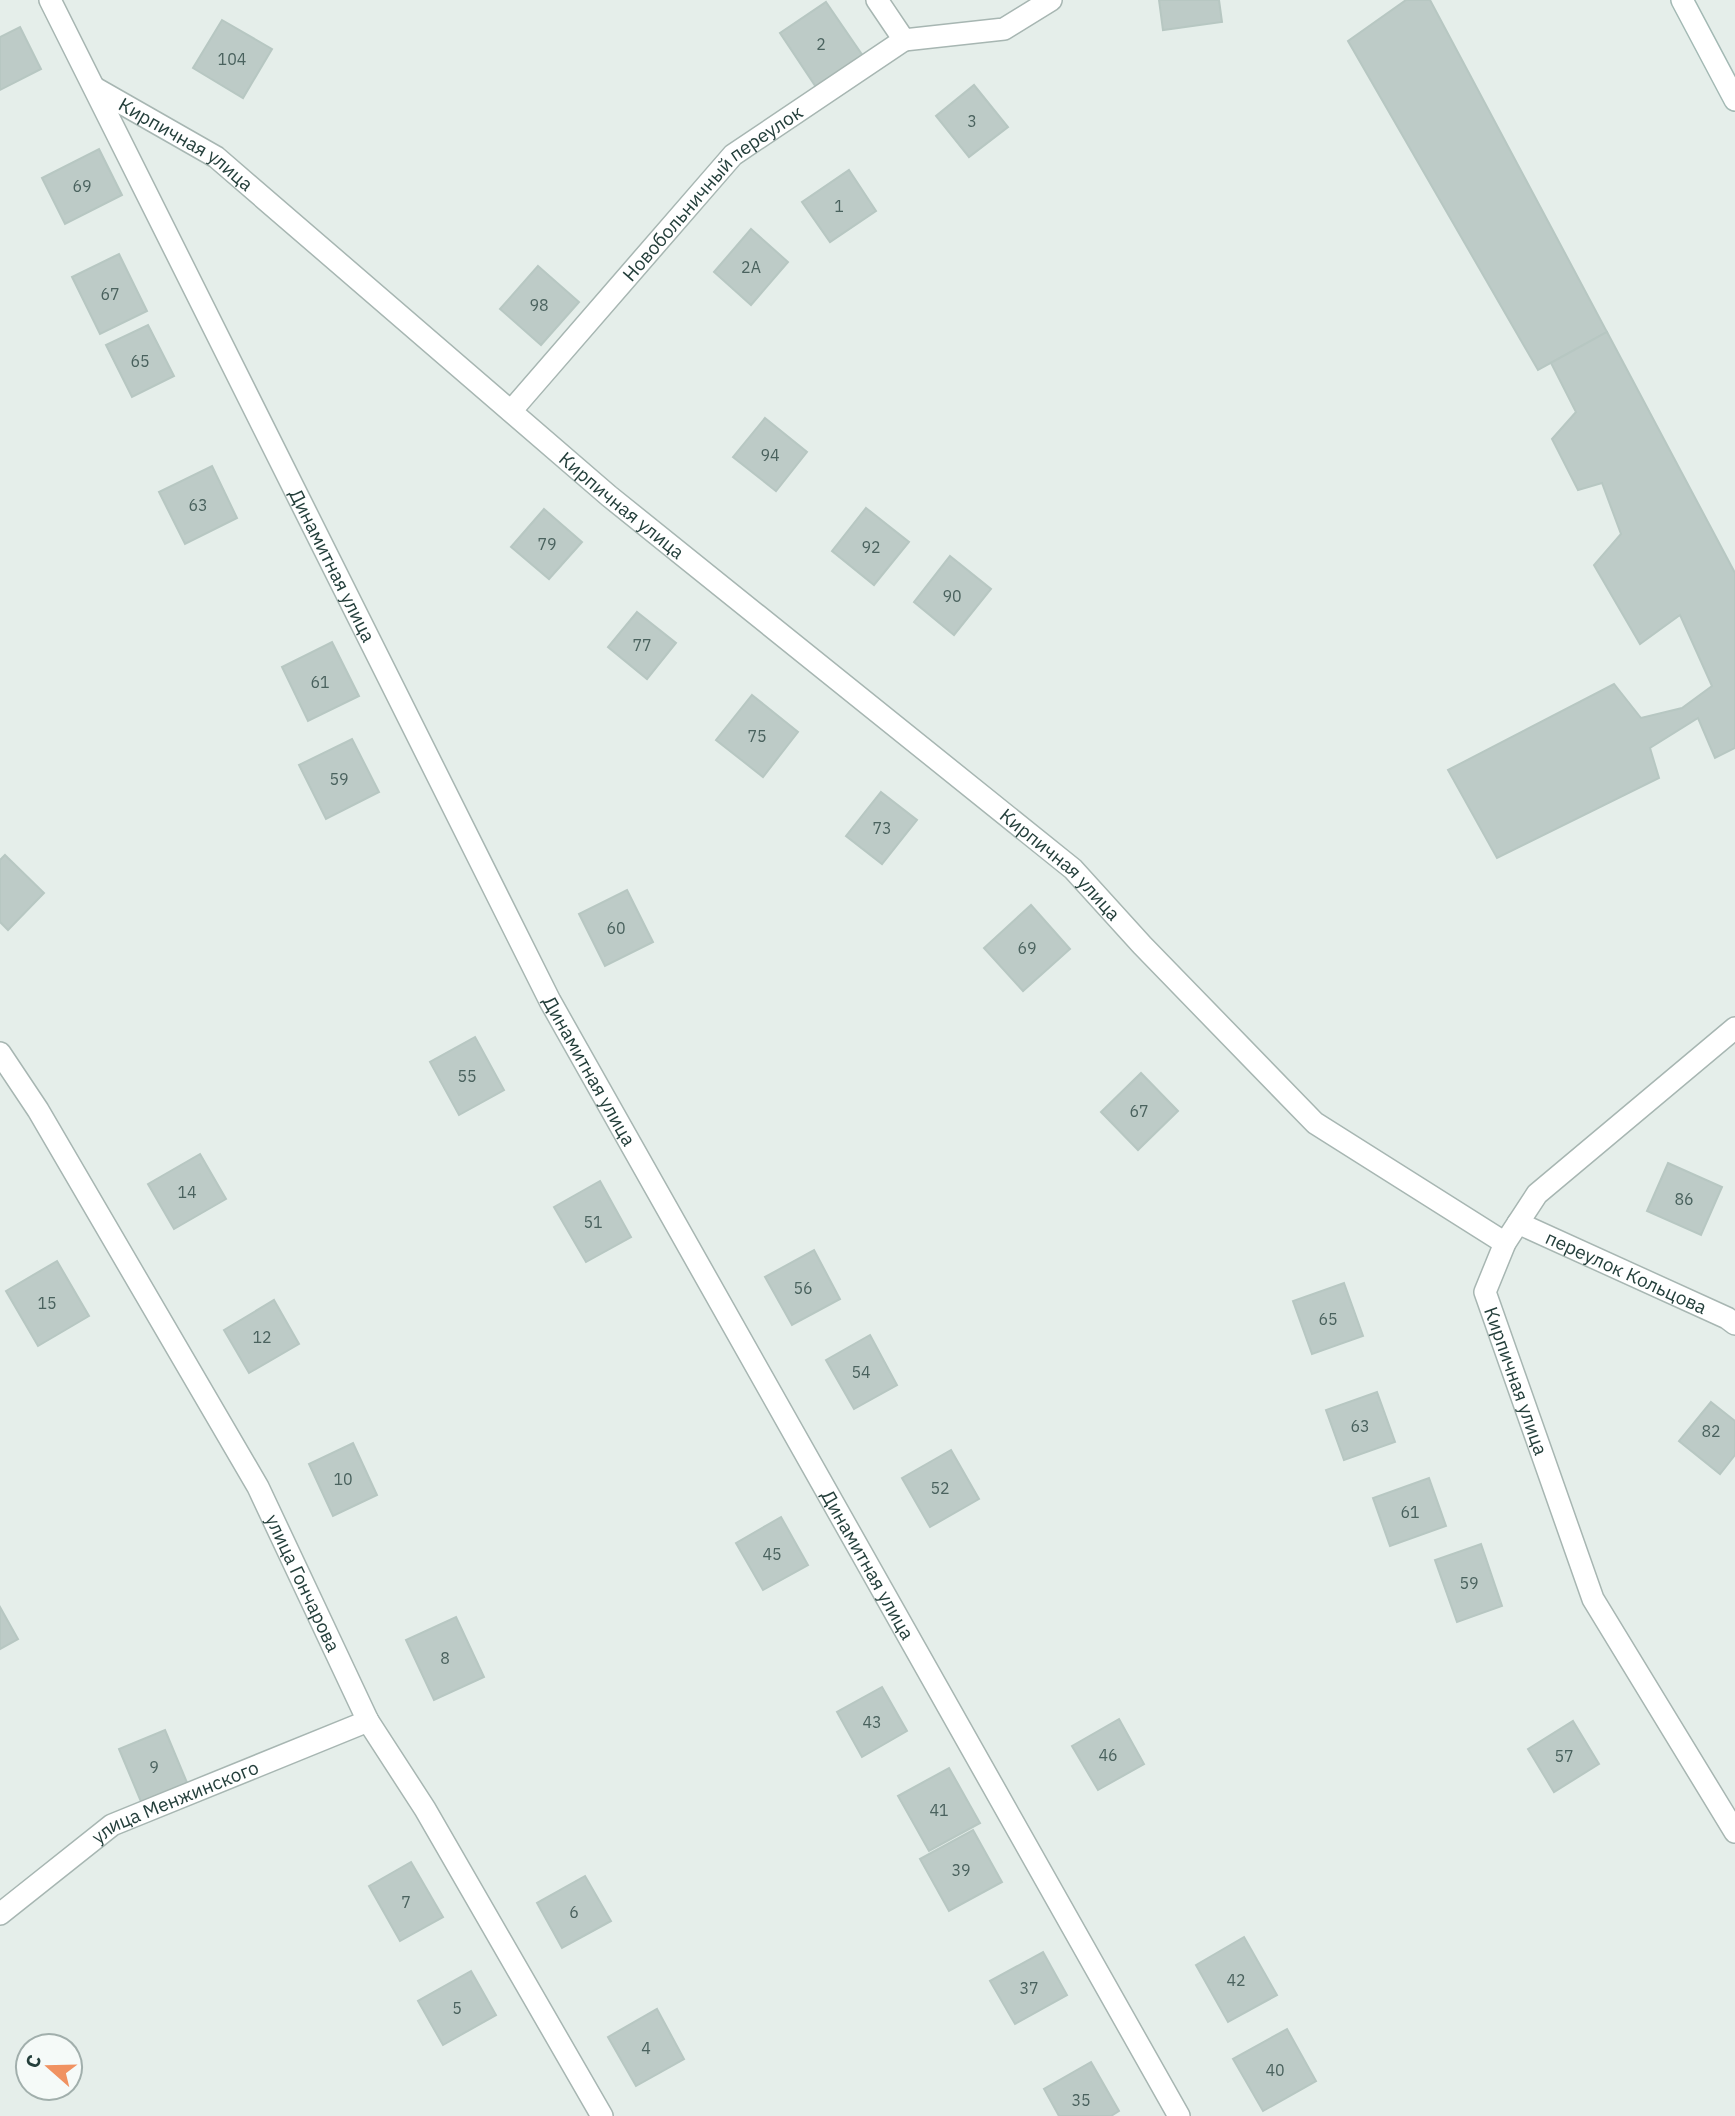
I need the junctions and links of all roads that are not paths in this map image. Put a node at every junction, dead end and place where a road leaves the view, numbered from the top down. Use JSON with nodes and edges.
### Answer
{"nodes":[{"id":1,"x":50,"y":0,"type":"edge"},
{"id":2,"x":877,"y":0,"type":"edge"},
{"id":3,"x":1051,"y":0,"type":"edge"},
{"id":4,"x":1682,"y":0,"type":"edge"},
{"id":5,"x":904,"y":40,"type":"junction"},
{"id":6,"x":94,"y":89,"type":"junction"},
{"id":7,"x":1735,"y":100,"type":"edge"},
{"id":8,"x":511,"y":411,"type":"junction"},
{"id":9,"x":1735,"y":1027,"type":"edge"},
{"id":10,"x":0,"y":1053,"type":"edge"},
{"id":11,"x":1518,"y":1223,"type":"junction"},
{"id":12,"x":1505,"y":1243,"type":"junction"},
{"id":13,"x":1735,"y":1324,"type":"edge"},
{"id":14,"x":368,"y":1721,"type":"junction"},
{"id":15,"x":1735,"y":1832,"type":"edge"},
{"id":16,"x":0,"y":1914,"type":"edge"},
{"id":17,"x":602,"y":2116,"type":"edge"},
{"id":18,"x":1179,"y":2116,"type":"edge"}],
"edges":[{"from":1,"to":6,"type":"street","name":"Динамитная улица"},
{"from":2,"to":5,"type":"street"},
{"from":3,"to":5,"type":"street"},
{"from":4,"to":7,"type":"street"},
{"from":5,"to":8,"type":"street","name":"Новобольничный переулок"},
{"from":6,"to":8,"type":"street","name":"Кирпичная улица"},
{"from":6,"to":18,"type":"street","name":"Динамитная улица"},
{"from":8,"to":12,"type":"street","name":"Кирпичная улица"},
{"from":9,"to":11,"type":"street"},
{"from":10,"to":14,"type":"street","name":"улица Гончарова"},
{"from":11,"to":12,"type":"street"},
{"from":11,"to":13,"type":"street","name":"переулок Кольцова"},
{"from":12,"to":15,"type":"street","name":"Кирпичная улица"},
{"from":14,"to":16,"type":"street","name":"улица Менжинского"},
{"from":14,"to":17,"type":"street","name":"улица Гончарова"}]}
